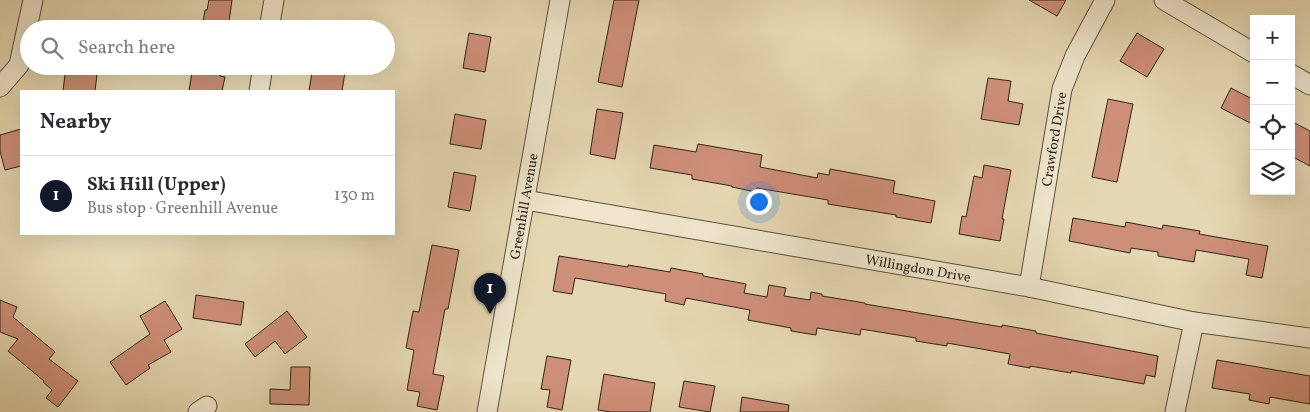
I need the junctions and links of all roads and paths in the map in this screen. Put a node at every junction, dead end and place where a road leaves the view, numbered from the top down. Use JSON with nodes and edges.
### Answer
{"nodes":[{"id":1,"x":33,"y":0,"type":"edge"},
{"id":2,"x":274,"y":0,"type":"edge"},
{"id":3,"x":560,"y":0,"type":"edge"},
{"id":4,"x":1106,"y":0,"type":"edge"},
{"id":5,"x":1164,"y":0,"type":"edge"},
{"id":6,"x":29,"y":20,"type":"edge"},
{"id":7,"x":271,"y":20,"type":"edge"},
{"id":8,"x":1250,"y":51,"type":"edge"},
{"id":9,"x":20,"y":60,"type":"edge"},
{"id":10,"x":262,"y":75,"type":"edge"},
{"id":11,"x":1295,"y":76,"type":"edge"},
{"id":12,"x":1310,"y":85,"type":"edge"},
{"id":13,"x":0,"y":87,"type":"edge"},
{"id":14,"x":259,"y":90,"type":"edge"},
{"id":15,"x":525,"y":200,"type":"junction"},
{"id":16,"x":1029,"y":287,"type":"junction"},
{"id":17,"x":1194,"y":322,"type":"junction"},
{"id":18,"x":1310,"y":338,"type":"edge"},
{"id":19,"x":487,"y":412,"type":"edge"},
{"id":20,"x":1175,"y":412,"type":"edge"}],
"edges":[{"from":1,"to":6,"type":"street"},
{"from":2,"to":7,"type":"street"},
{"from":3,"to":15,"type":"street","name":"Greenhill Avenue"},
{"from":4,"to":16,"type":"street","name":"Crawford Drive"},
{"from":5,"to":8,"type":"street"},
{"from":9,"to":13,"type":"street"},
{"from":10,"to":14,"type":"street"},
{"from":11,"to":12,"type":"street"},
{"from":15,"to":16,"type":"street","name":"Willingdon Drive"},
{"from":15,"to":19,"type":"street","name":"Greenhill Avenue"},
{"from":16,"to":17,"type":"street","name":"Willingdon Drive"},
{"from":17,"to":18,"type":"street","name":"Willingdon Drive"},
{"from":17,"to":20,"type":"street"}]}
